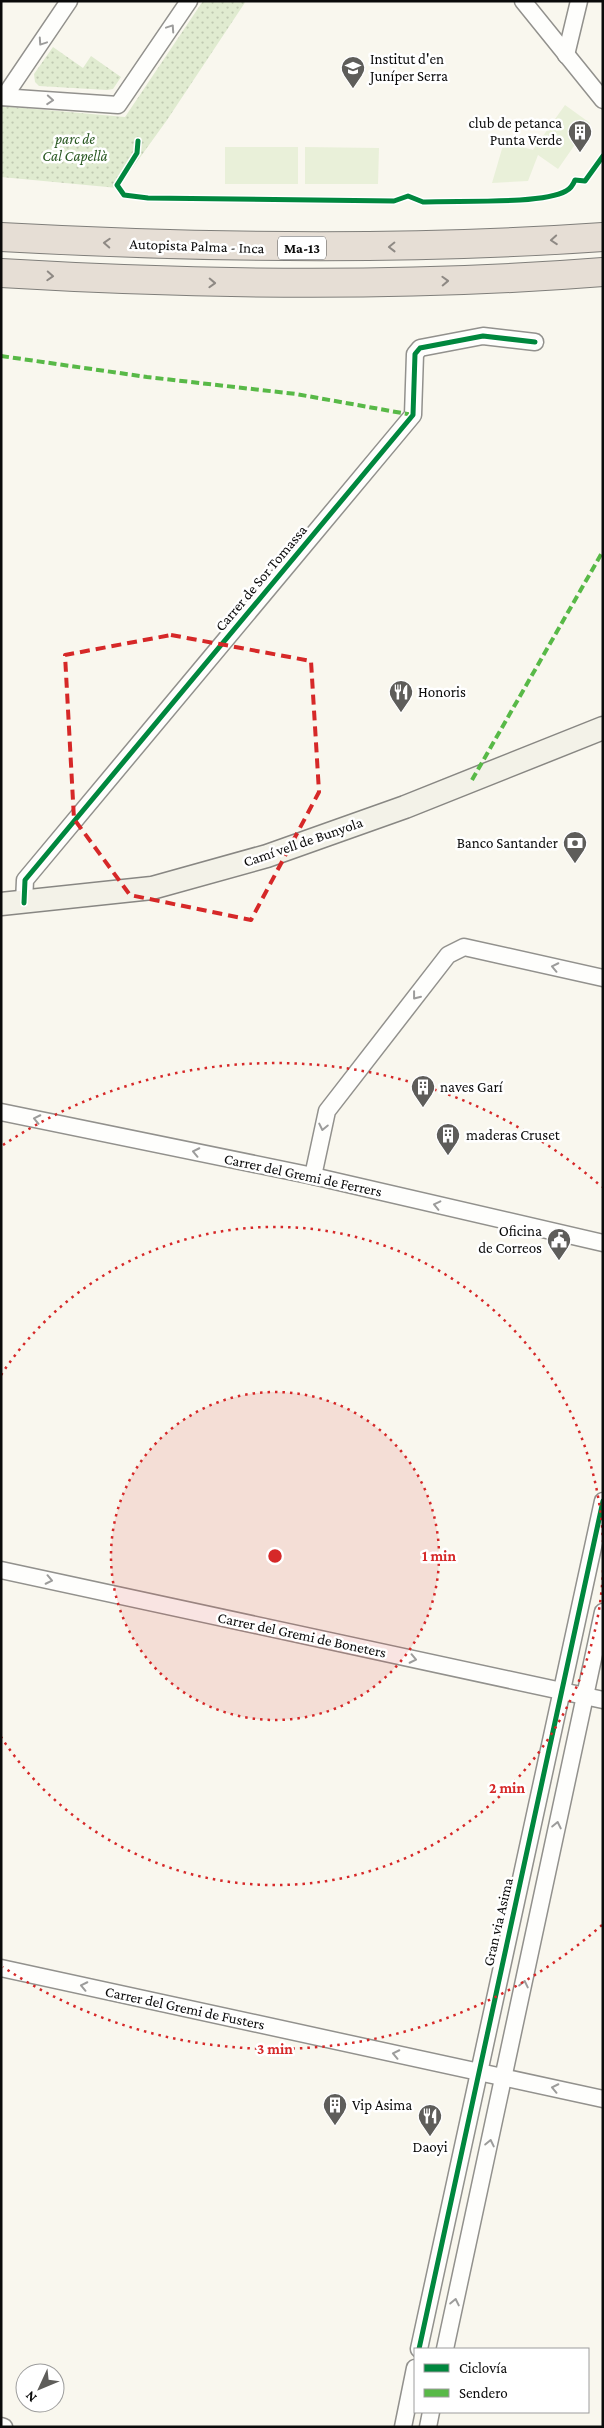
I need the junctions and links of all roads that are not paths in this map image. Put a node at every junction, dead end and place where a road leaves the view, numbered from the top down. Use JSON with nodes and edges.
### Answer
{"nodes":[{"id":1,"x":69,"y":1,"type":"edge"},
{"id":2,"x":189,"y":1,"type":"edge"},
{"id":3,"x":523,"y":1,"type":"edge"},
{"id":4,"x":579,"y":1,"type":"edge"},
{"id":5,"x":566,"y":55,"type":"junction"},
{"id":6,"x":3,"y":97,"type":"edge"},
{"id":7,"x":603,"y":100,"type":"edge"},
{"id":8,"x":1,"y":237,"type":"edge"},
{"id":9,"x":603,"y":237,"type":"edge"},
{"id":10,"x":603,"y":272,"type":"edge"},
{"id":11,"x":1,"y":274,"type":"edge"},
{"id":12,"x":535,"y":342,"type":"dead end"},
{"id":13,"x":600,"y":730,"type":"edge"},
{"id":14,"x":9,"y":908,"type":"edge"},
{"id":15,"x":603,"y":978,"type":"edge"},
{"id":16,"x":1,"y":1112,"type":"edge"},
{"id":17,"x":313,"y":1176,"type":"junction"},
{"id":18,"x":603,"y":1243,"type":"edge"},
{"id":19,"x":603,"y":1501,"type":"edge"},
{"id":20,"x":1,"y":1570,"type":"edge"},
{"id":21,"x":603,"y":1612,"type":"edge"},
{"id":22,"x":563,"y":1691,"type":"junction"},
{"id":23,"x":585,"y":1696,"type":"junction"},
{"id":24,"x":603,"y":1700,"type":"edge"},
{"id":25,"x":1,"y":1968,"type":"edge"},
{"id":26,"x":478,"y":2072,"type":"junction"},
{"id":27,"x":504,"y":2078,"type":"junction"},
{"id":28,"x":603,"y":2098,"type":"edge"},
{"id":29,"x":419,"y":2348,"type":"edge"},
{"id":30,"x":445,"y":2348,"type":"edge"},
{"id":31,"x":414,"y":2373,"type":"edge"},
{"id":32,"x":431,"y":2413,"type":"edge"},
{"id":33,"x":403,"y":2427,"type":"edge"},
{"id":34,"x":428,"y":2427,"type":"edge"}],
"edges":[{"from":1,"to":6,"type":"street","one_way":true},
{"from":6,"to":2,"type":"street","one_way":true},
{"from":3,"to":5,"type":"street"},
{"from":4,"to":5,"type":"street"},
{"from":5,"to":7,"type":"street"},
{"from":9,"to":8,"type":"highway","name":"Autopista Palma - Inca","number":"Ma-13","one_way":true},
{"from":11,"to":10,"type":"highway","one_way":true},
{"from":12,"to":14,"type":"street","name":"Carrer de Sor Tomassa"},
{"from":13,"to":14,"type":"main road","name":"Camí vell de Bunyola"},
{"from":15,"to":17,"type":"street","one_way":true},
{"from":17,"to":16,"type":"street","name":"Carrer del Gremi de Ferrers","one_way":true},
{"from":18,"to":17,"type":"street","name":"Carrer del Gremi de Ferrers","one_way":true},
{"from":19,"to":22,"type":"street","name":"Gran via Asima"},
{"from":20,"to":22,"type":"street","name":"Carrer del Gremi de Boneters","one_way":true},
{"from":21,"to":23,"type":"street"},
{"from":22,"to":23,"type":"street","name":"Carrer del Gremi de Boneters"},
{"from":22,"to":26,"type":"street","name":"Gran via Asima"},
{"from":23,"to":24,"type":"street","name":"Carrer del Gremi de Boneters"},
{"from":27,"to":23,"type":"street","one_way":true},
{"from":26,"to":25,"type":"street","name":"Carrer del Gremi de Fusters","one_way":true},
{"from":26,"to":27,"type":"street","name":"Carrer del Gremi de Fusters"},
{"from":26,"to":29,"type":"street","name":"Gran via Asima"},
{"from":28,"to":27,"type":"street","name":"Carrer del Gremi de Fusters","one_way":true},
{"from":30,"to":27,"type":"street","one_way":true},
{"from":31,"to":33,"type":"street"},
{"from":32,"to":34,"type":"street"}]}
